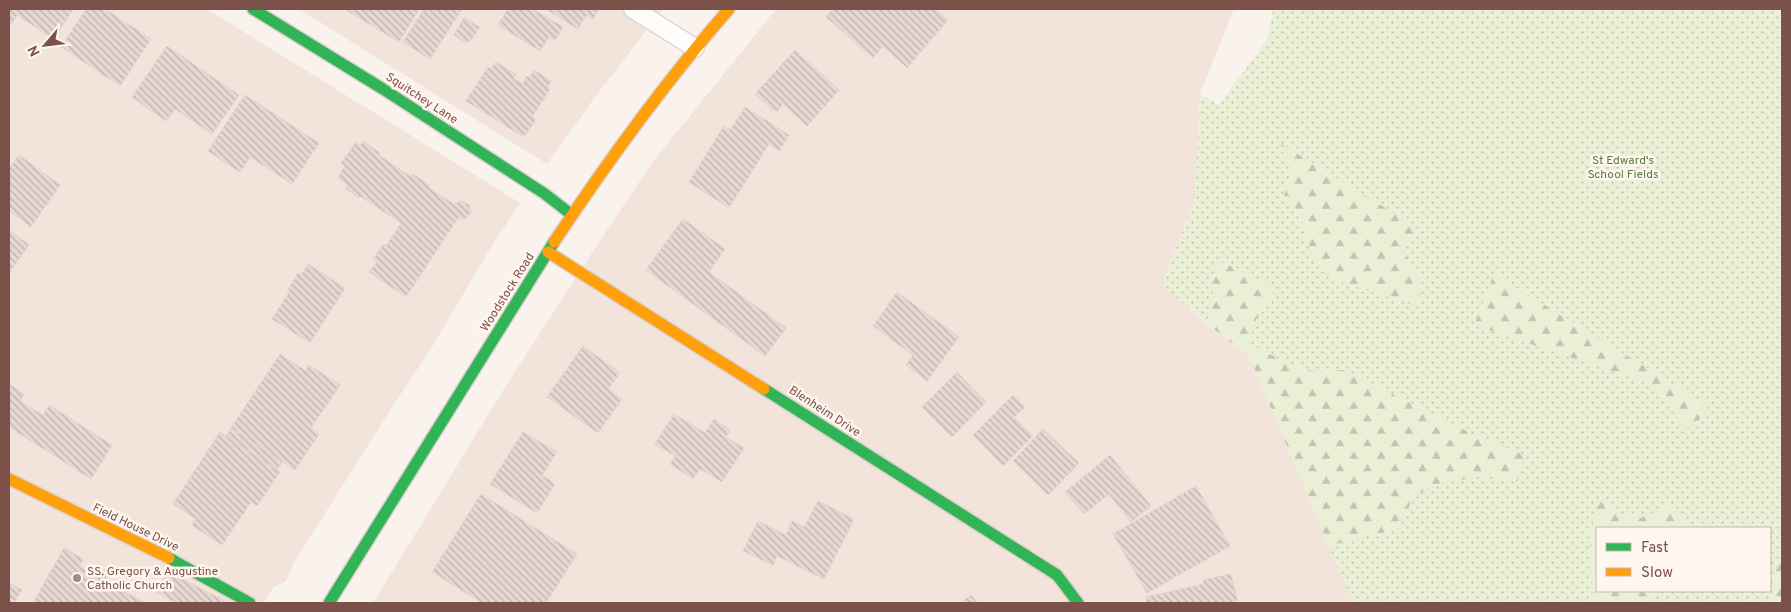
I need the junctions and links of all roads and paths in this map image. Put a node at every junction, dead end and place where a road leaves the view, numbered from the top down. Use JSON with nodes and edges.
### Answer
{"nodes":[{"id":1,"x":253,"y":9,"type":"edge"},
{"id":2,"x":634,"y":9,"type":"edge"},
{"id":3,"x":729,"y":9,"type":"edge"},
{"id":4,"x":695,"y":48,"type":"junction"},
{"id":5,"x":572,"y":215,"type":"junction"},
{"id":6,"x":548,"y":252,"type":"junction"},
{"id":7,"x":9,"y":479,"type":"edge"},
{"id":8,"x":250,"y":603,"type":"edge"},
{"id":9,"x":328,"y":603,"type":"edge"},
{"id":10,"x":1078,"y":603,"type":"edge"}],
"edges":[{"from":1,"to":5,"type":"street","name":"Squitchey Lane"},
{"from":2,"to":4,"type":"lane"},
{"from":3,"to":4,"type":"street","name":"Woodstock Road"},
{"from":4,"to":5,"type":"street","name":"Woodstock Road"},
{"from":5,"to":6,"type":"street","name":"Woodstock Road"},
{"from":6,"to":9,"type":"street","name":"Woodstock Road"},
{"from":6,"to":10,"type":"street","name":"Blenheim Drive"},
{"from":7,"to":8,"type":"street","name":"Field House Drive"}]}
